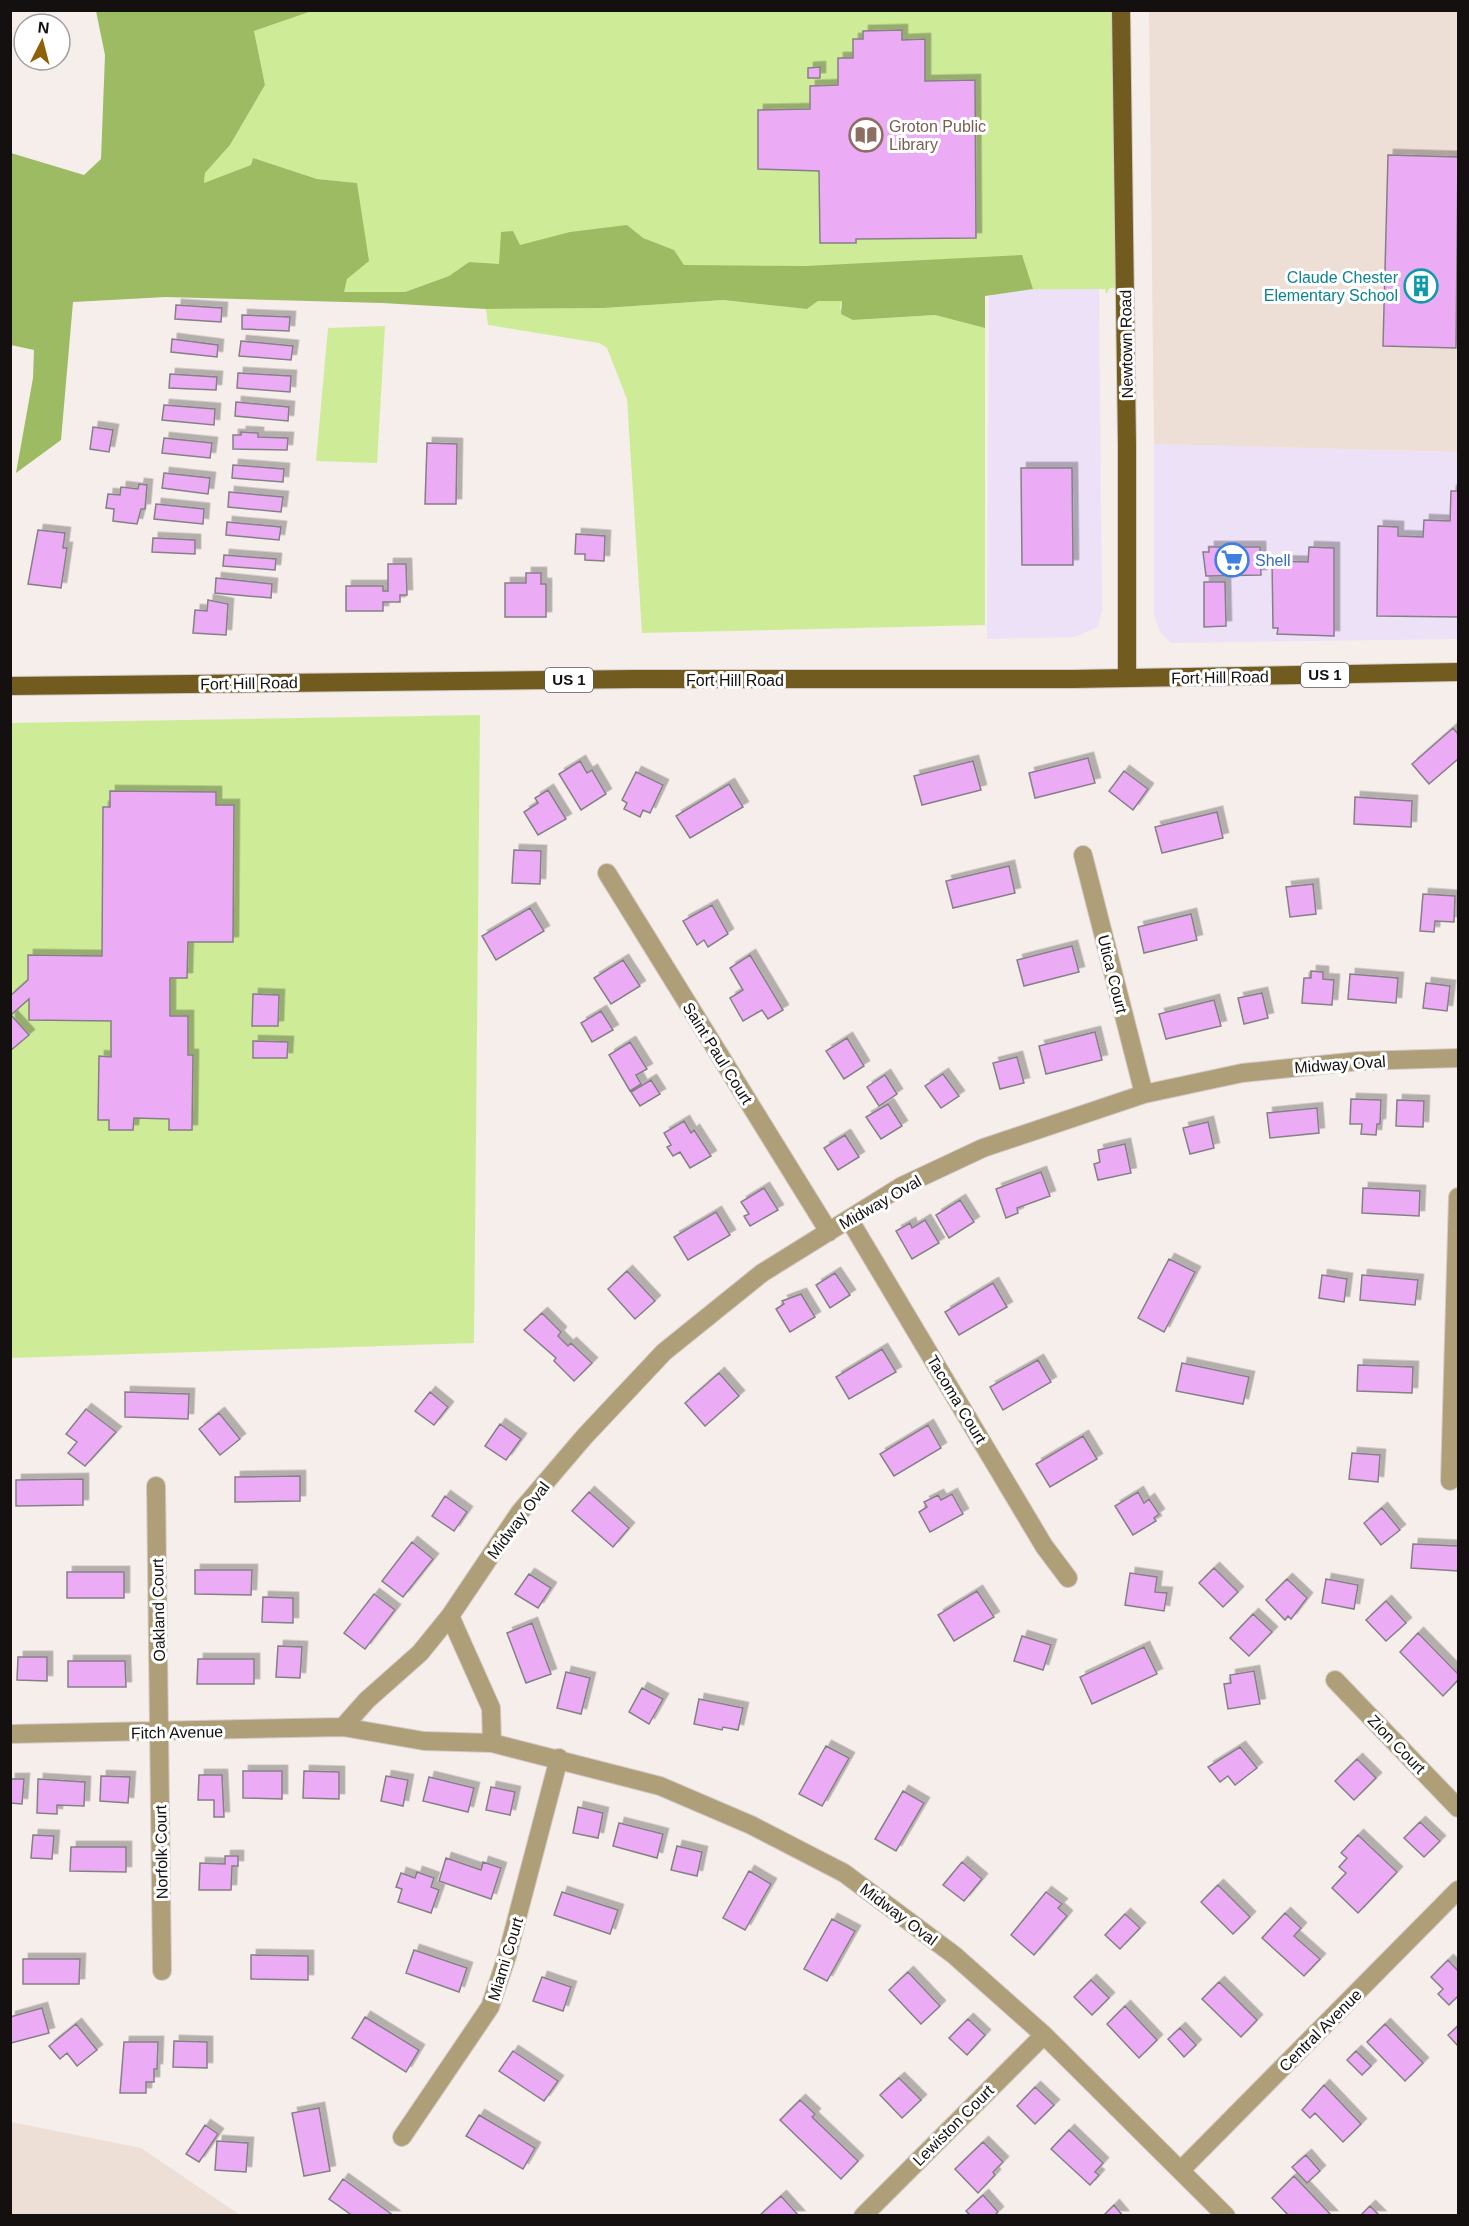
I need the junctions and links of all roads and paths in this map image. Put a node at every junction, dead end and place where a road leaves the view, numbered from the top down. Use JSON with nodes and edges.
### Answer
{"nodes":[{"id":1,"x":1121,"y":10,"type":"edge"},
{"id":2,"x":1458,"y":672,"type":"edge"},
{"id":3,"x":1127,"y":678,"type":"junction"},
{"id":4,"x":10,"y":686,"type":"edge"},
{"id":5,"x":1083,"y":855,"type":"dead end"},
{"id":6,"x":607,"y":873,"type":"dead end"},
{"id":7,"x":1458,"y":1058,"type":"edge"},
{"id":8,"x":1144,"y":1094,"type":"junction"},
{"id":9,"x":1458,"y":1197,"type":"edge"},
{"id":10,"x":849,"y":1219,"type":"junction"},
{"id":11,"x":829,"y":1233,"type":"junction"},
{"id":12,"x":1450,"y":1480,"type":"dead end"},
{"id":13,"x":156,"y":1486,"type":"dead end"},
{"id":14,"x":1068,"y":1578,"type":"dead end"},
{"id":15,"x":450,"y":1617,"type":"junction"},
{"id":16,"x":1335,"y":1680,"type":"dead end"},
{"id":17,"x":343,"y":1727,"type":"junction"},
{"id":18,"x":160,"y":1733,"type":"junction"},
{"id":19,"x":10,"y":1734,"type":"edge"},
{"id":20,"x":492,"y":1743,"type":"junction"},
{"id":21,"x":559,"y":1758,"type":"junction"},
{"id":22,"x":1458,"y":1808,"type":"edge"},
{"id":23,"x":1458,"y":1890,"type":"edge"},
{"id":24,"x":162,"y":1971,"type":"dead end"},
{"id":25,"x":1044,"y":2035,"type":"junction"},
{"id":26,"x":402,"y":2137,"type":"dead end"},
{"id":27,"x":1181,"y":2170,"type":"junction"},
{"id":28,"x":863,"y":2216,"type":"edge"},
{"id":29,"x":1226,"y":2216,"type":"edge"}],
"edges":[{"from":1,"to":3,"type":"main road","name":"Newtown Road"},
{"from":2,"to":3,"type":"main road","name":"Fort Hill Road","number":"US 1"},
{"from":3,"to":4,"type":"main road","name":"Fort Hill Road","number":"US 1"},
{"from":5,"to":8,"type":"street","name":"Utica Court"},
{"from":6,"to":11,"type":"street","name":"Saint Paul Court"},
{"from":7,"to":8,"type":"street","name":"Midway Oval"},
{"from":8,"to":10,"type":"street","name":"Midway Oval"},
{"from":9,"to":12,"type":"street"},
{"from":10,"to":11,"type":"street","name":"Midway Oval"},
{"from":10,"to":14,"type":"street","name":"Tacoma Court"},
{"from":11,"to":15,"type":"street","name":"Midway Oval"},
{"from":13,"to":18,"type":"street","name":"Oakland Court"},
{"from":15,"to":17,"type":"street","name":"Midway Oval"},
{"from":15,"to":20,"type":"street"},
{"from":16,"to":22,"type":"street","name":"Zion Court"},
{"from":17,"to":18,"type":"street","name":"Fitch Avenue"},
{"from":17,"to":20,"type":"street","name":"Midway Oval"},
{"from":18,"to":19,"type":"street","name":"Fitch Avenue"},
{"from":18,"to":24,"type":"street","name":"Norfolk Court"},
{"from":20,"to":21,"type":"street","name":"Midway Oval"},
{"from":21,"to":25,"type":"street","name":"Midway Oval"},
{"from":21,"to":26,"type":"street","name":"Miami Court"},
{"from":23,"to":27,"type":"street","name":"Central Avenue"},
{"from":25,"to":27,"type":"street","name":"Midway Oval"},
{"from":25,"to":28,"type":"street","name":"Lewiston Court"},
{"from":27,"to":29,"type":"street","name":"Midway Oval"}]}
